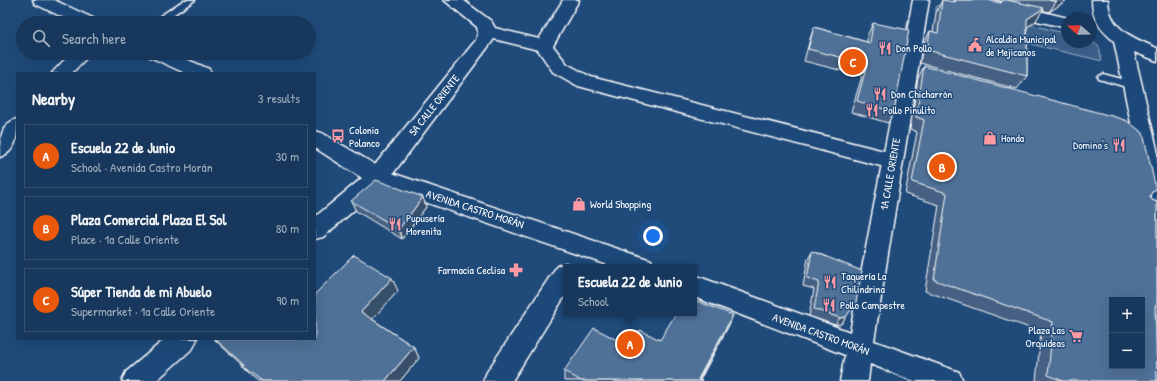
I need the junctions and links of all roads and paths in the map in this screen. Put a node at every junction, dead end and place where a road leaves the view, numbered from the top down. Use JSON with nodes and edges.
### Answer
{"nodes":[{"id":1,"x":41,"y":0,"type":"edge"},
{"id":2,"x":190,"y":0,"type":"edge"},
{"id":3,"x":453,"y":0,"type":"edge"},
{"id":4,"x":571,"y":0,"type":"edge"},
{"id":5,"x":921,"y":0,"type":"edge"},
{"id":6,"x":972,"y":0,"type":"edge"},
{"id":7,"x":1100,"y":0,"type":"edge"},
{"id":8,"x":74,"y":16,"type":"edge"},
{"id":9,"x":166,"y":16,"type":"edge"},
{"id":10,"x":1061,"y":22,"type":"edge"},
{"id":11,"x":1097,"y":31,"type":"edge"},
{"id":12,"x":487,"y":32,"type":"junction"},
{"id":13,"x":1122,"y":37,"type":"junction"},
{"id":14,"x":544,"y":46,"type":"junction"},
{"id":15,"x":1157,"y":55,"type":"edge"},
{"id":16,"x":75,"y":60,"type":"edge"},
{"id":17,"x":172,"y":60,"type":"edge"},
{"id":18,"x":62,"y":72,"type":"edge"},
{"id":19,"x":200,"y":72,"type":"edge"},
{"id":20,"x":1103,"y":77,"type":"dead end"},
{"id":21,"x":1133,"y":84,"type":"junction"},
{"id":22,"x":1120,"y":124,"type":"edge"},
{"id":23,"x":16,"y":127,"type":"edge"},
{"id":24,"x":1143,"y":131,"type":"junction"},
{"id":25,"x":316,"y":139,"type":"edge"},
{"id":26,"x":0,"y":149,"type":"edge"},
{"id":27,"x":892,"y":161,"type":"junction"},
{"id":28,"x":378,"y":177,"type":"junction"},
{"id":29,"x":1157,"y":196,"type":"edge"},
{"id":30,"x":316,"y":229,"type":"edge"},
{"id":31,"x":584,"y":246,"type":"junction"},
{"id":32,"x":572,"y":264,"type":"edge"},
{"id":33,"x":634,"y":264,"type":"edge"},
{"id":34,"x":563,"y":278,"type":"edge"},
{"id":35,"x":697,"y":287,"type":"edge"},
{"id":36,"x":183,"y":340,"type":"edge"},
{"id":37,"x":860,"y":348,"type":"junction"},
{"id":38,"x":136,"y":381,"type":"edge"},
{"id":39,"x":497,"y":381,"type":"edge"},
{"id":40,"x":854,"y":381,"type":"edge"},
{"id":41,"x":949,"y":381,"type":"edge"}],
"edges":[{"from":1,"to":8,"type":"street"},
{"from":2,"to":9,"type":"lane"},
{"from":3,"to":12,"type":"street"},
{"from":4,"to":14,"type":"street"},
{"from":5,"to":27,"type":"street","name":"1A CALLE ORIENTE"},
{"from":6,"to":10,"type":"street"},
{"from":7,"to":13,"type":"street"},
{"from":11,"to":13,"type":"street"},
{"from":12,"to":14,"type":"street"},
{"from":12,"to":28,"type":"street","name":"5A CALLE ORIENTE"},
{"from":13,"to":15,"type":"street"},
{"from":13,"to":21,"type":"street"},
{"from":14,"to":27,"type":"street"},
{"from":16,"to":18,"type":"street"},
{"from":17,"to":19,"type":"street"},
{"from":20,"to":21,"type":"lane"},
{"from":21,"to":24,"type":"street"},
{"from":22,"to":24,"type":"street"},
{"from":23,"to":26,"type":"street"},
{"from":24,"to":29,"type":"street"},
{"from":25,"to":28,"type":"street","name":"AVENIDA CASTRO MORÁN"},
{"from":27,"to":37,"type":"street","name":"1A CALLE ORIENTE"},
{"from":28,"to":30,"type":"street","name":"5A CALLE ORIENTE"},
{"from":28,"to":31,"type":"street","name":"AVENIDA CASTRO MORÁN"},
{"from":31,"to":32,"type":"street"},
{"from":31,"to":33,"type":"street","name":"AVENIDA CASTRO MORÁN"},
{"from":34,"to":39,"type":"street"},
{"from":35,"to":37,"type":"street","name":"AVENIDA CASTRO MORÁN"},
{"from":36,"to":38,"type":"street"},
{"from":37,"to":40,"type":"street","name":"1A CALLE ORIENTE"},
{"from":37,"to":41,"type":"street","name":"AVENIDA CASTRO MORÁN"}]}
